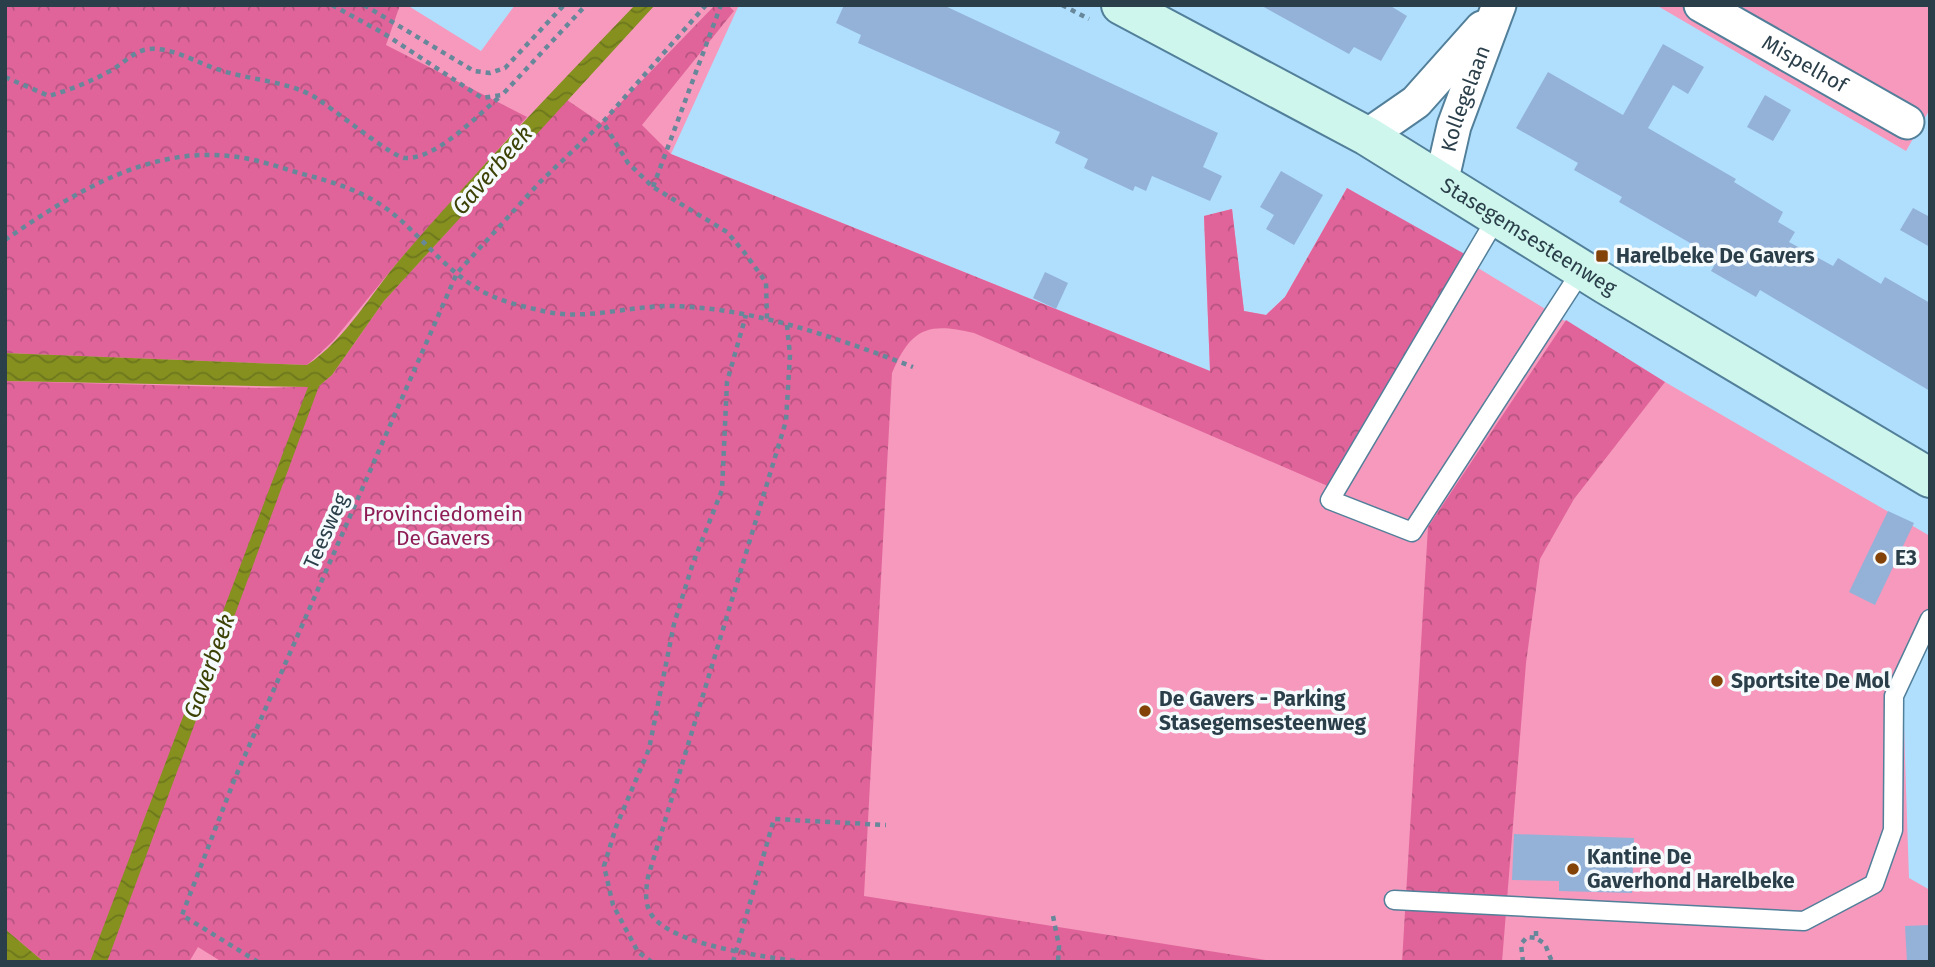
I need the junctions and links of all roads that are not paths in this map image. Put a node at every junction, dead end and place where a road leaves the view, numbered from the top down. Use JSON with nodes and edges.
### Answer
{"nodes":[{"id":1,"x":1121,"y":5,"type":"edge"},
{"id":2,"x":1701,"y":5,"type":"edge"},
{"id":3,"x":1496,"y":10,"type":"edge"},
{"id":4,"x":1908,"y":122,"type":"dead end"},
{"id":5,"x":1367,"y":136,"type":"junction"},
{"id":6,"x":1441,"y":183,"type":"junction"},
{"id":7,"x":1497,"y":217,"type":"junction"},
{"id":8,"x":1582,"y":270,"type":"junction"},
{"id":9,"x":1930,"y":478,"type":"edge"},
{"id":10,"x":1930,"y":619,"type":"edge"},
{"id":11,"x":1394,"y":900,"type":"dead end"}],
"edges":[{"from":1,"to":5,"type":"street","name":"Stasegemsesteenweg"},
{"from":2,"to":4,"type":"street","name":"Mispelhof"},
{"from":3,"to":5,"type":"street","name":"Kollegelaan"},
{"from":3,"to":6,"type":"street","name":"Kollegelaan"},
{"from":5,"to":6,"type":"street","name":"Stasegemsesteenweg"},
{"from":6,"to":7,"type":"street","name":"Stasegemsesteenweg"},
{"from":7,"to":8,"type":"street","name":"Stasegemsesteenweg"},
{"from":7,"to":8,"type":"lane"},
{"from":8,"to":9,"type":"street","name":"Stasegemsesteenweg"},
{"from":10,"to":11,"type":"lane"}]}
